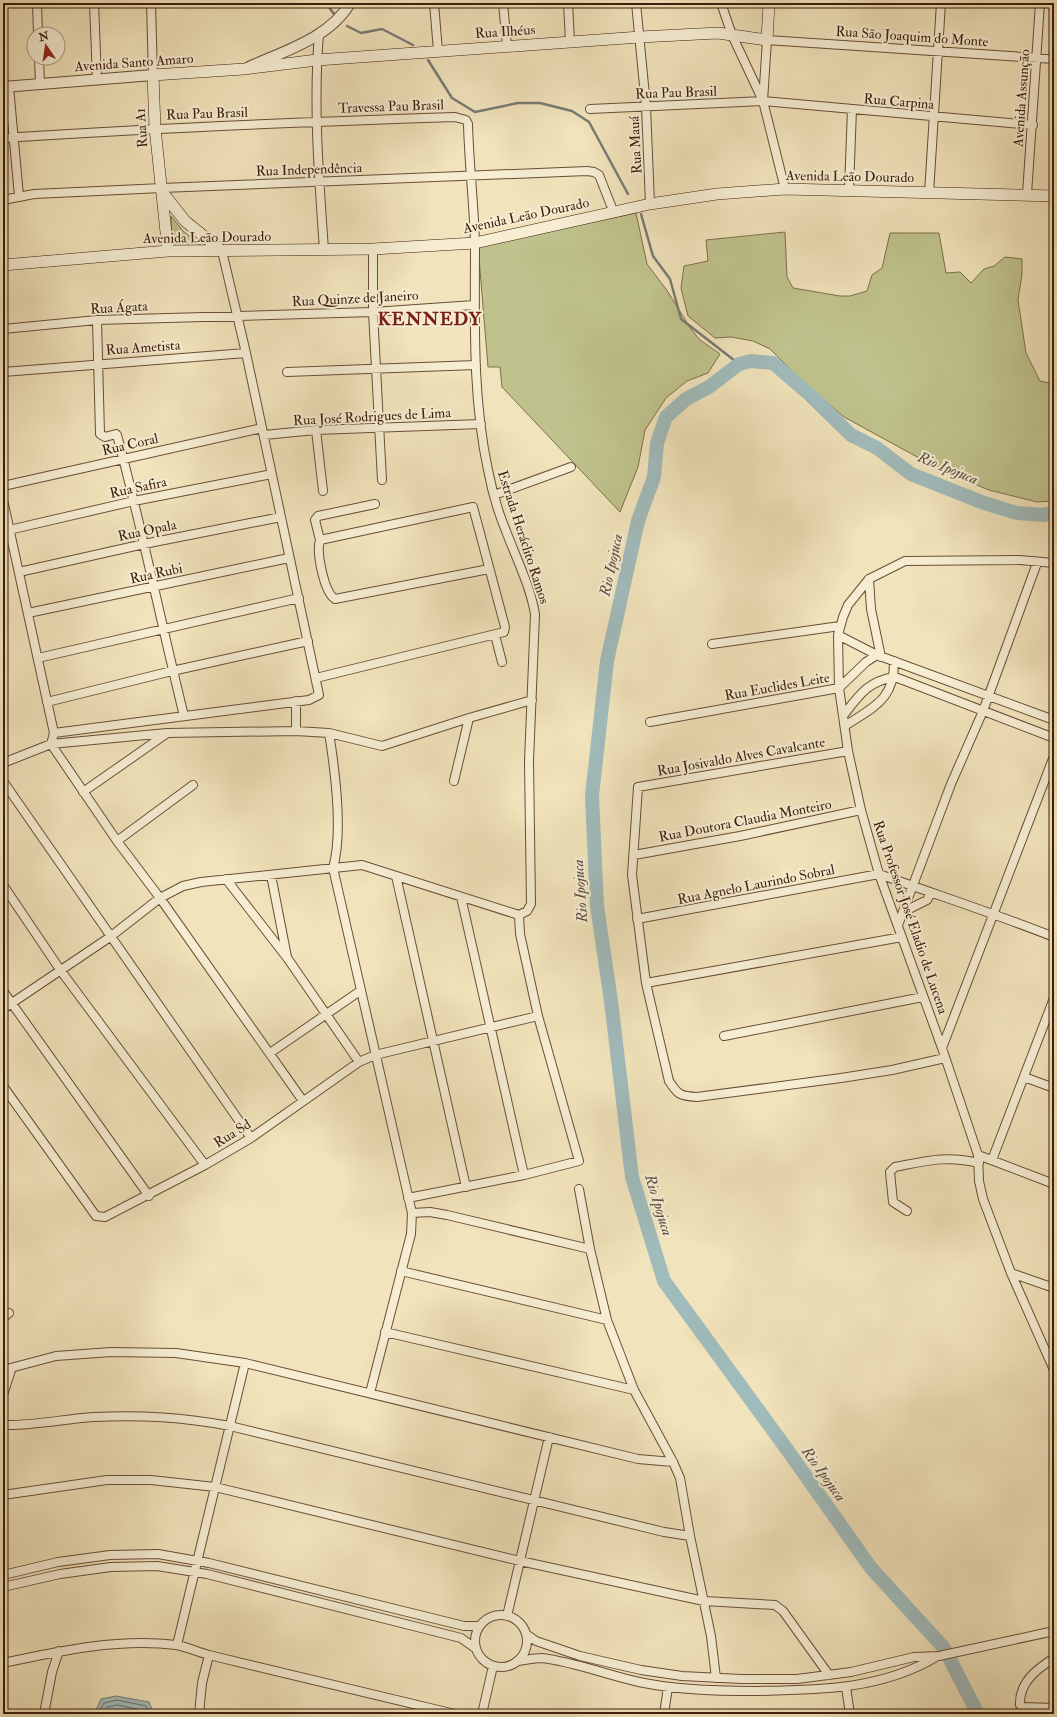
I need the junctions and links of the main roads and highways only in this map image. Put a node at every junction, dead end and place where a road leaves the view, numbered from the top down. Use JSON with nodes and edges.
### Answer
{"nodes":[{"id":1,"x":770,"y":3,"type":"edge"},
{"id":2,"x":244,"y":69,"type":"joint"},
{"id":3,"x":153,"y":75,"type":"joint"},
{"id":4,"x":162,"y":190,"type":"junction"},
{"id":5,"x":1054,"y":196,"type":"edge"},
{"id":6,"x":168,"y":251,"type":"junction"},
{"id":7,"x":222,"y":251,"type":"junction"},
{"id":8,"x":3,"y":265,"type":"edge"}],
"edges":[{"from":1,"to":2,"type":"main road","name":"Rua Ilhéus"},
{"from":2,"to":3,"type":"main road","name":"Avenida Santo Amaro"},
{"from":3,"to":4,"type":"main road","name":"Rua A1"},
{"from":4,"to":6,"type":"main road","name":"Rua A1"},
{"from":4,"to":7,"type":"main road"},
{"from":5,"to":7,"type":"main road","name":"Avenida Leão Dourado"},
{"from":6,"to":7,"type":"main road","name":"Avenida Leão Dourado"},
{"from":6,"to":8,"type":"main road","name":"Avenida Leão Dourado"}]}
